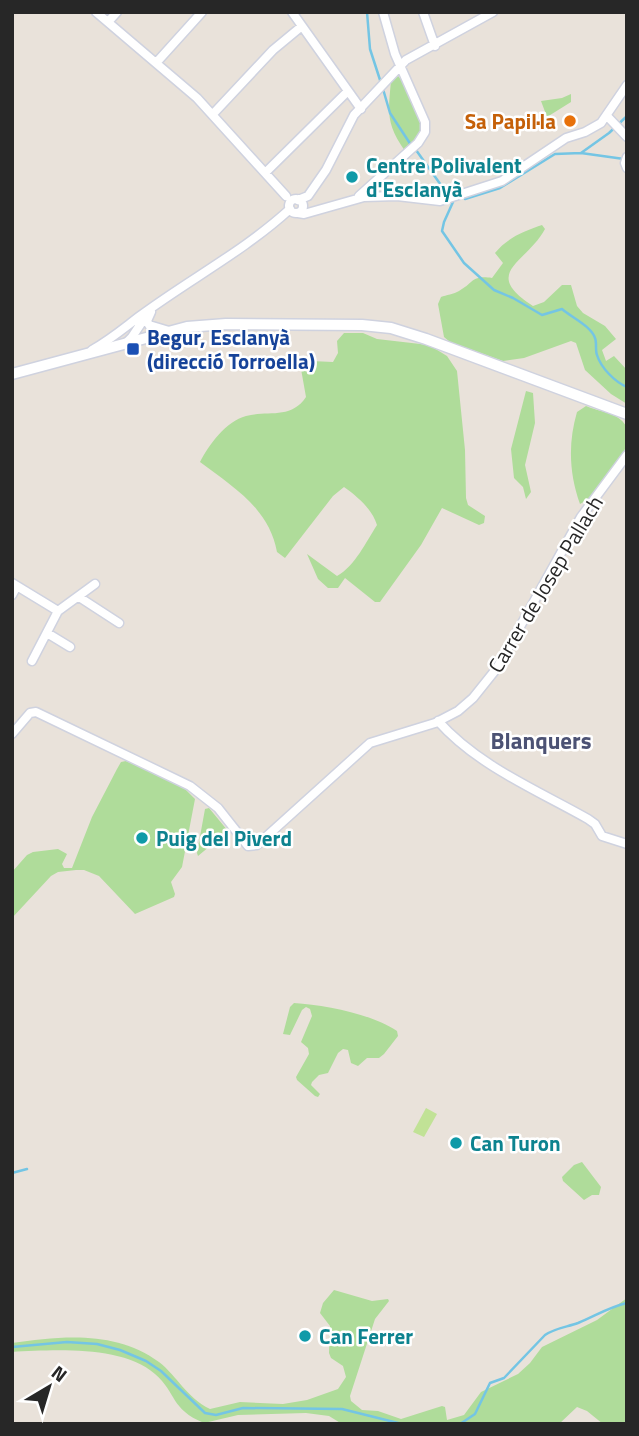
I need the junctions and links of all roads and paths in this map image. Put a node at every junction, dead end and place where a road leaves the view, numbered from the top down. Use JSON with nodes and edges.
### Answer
{"nodes":[{"id":1,"x":96,"y":12,"type":"edge"},
{"id":2,"x":117,"y":12,"type":"edge"},
{"id":3,"x":202,"y":12,"type":"edge"},
{"id":4,"x":292,"y":12,"type":"edge"},
{"id":5,"x":383,"y":12,"type":"edge"},
{"id":6,"x":423,"y":12,"type":"edge"},
{"id":7,"x":489,"y":13,"type":"edge"},
{"id":8,"x":108,"y":22,"type":"junction"},
{"id":9,"x":302,"y":26,"type":"junction"},
{"id":10,"x":435,"y":46,"type":"junction"},
{"id":11,"x":156,"y":63,"type":"junction"},
{"id":12,"x":400,"y":67,"type":"junction"},
{"id":13,"x":627,"y":85,"type":"edge"},
{"id":14,"x":348,"y":91,"type":"junction"},
{"id":15,"x":361,"y":109,"type":"junction"},
{"id":16,"x":213,"y":114,"type":"junction"},
{"id":17,"x":607,"y":116,"type":"junction"},
{"id":18,"x":627,"y":137,"type":"edge"},
{"id":19,"x":265,"y":173,"type":"junction"},
{"id":20,"x":371,"y":186,"type":"junction"},
{"id":21,"x":286,"y":196,"type":"junction"},
{"id":22,"x":380,"y":197,"type":"junction"},
{"id":23,"x":356,"y":198,"type":"junction"},
{"id":24,"x":297,"y":200,"type":"junction"},
{"id":25,"x":293,"y":210,"type":"junction"},
{"id":26,"x":152,"y":309,"type":"junction"},
{"id":27,"x":128,"y":327,"type":"junction"},
{"id":28,"x":172,"y":331,"type":"junction"},
{"id":29,"x":132,"y":337,"type":"junction"},
{"id":30,"x":144,"y":339,"type":"junction"},
{"id":31,"x":119,"y":346,"type":"junction"},
{"id":32,"x":80,"y":356,"type":"junction"},
{"id":33,"x":12,"y":374,"type":"edge"},
{"id":34,"x":627,"y":414,"type":"edge"},
{"id":35,"x":627,"y":455,"type":"edge"},
{"id":36,"x":15,"y":584,"type":"edge"},
{"id":37,"x":95,"y":584,"type":"dead end"},
{"id":38,"x":12,"y":595,"type":"edge"},
{"id":39,"x":79,"y":597,"type":"junction"},
{"id":40,"x":58,"y":611,"type":"junction"},
{"id":41,"x":119,"y":623,"type":"dead end"},
{"id":42,"x":47,"y":633,"type":"junction"},
{"id":43,"x":70,"y":647,"type":"dead end"},
{"id":44,"x":32,"y":662,"type":"dead end"},
{"id":45,"x":438,"y":721,"type":"junction"},
{"id":46,"x":12,"y":734,"type":"edge"},
{"id":47,"x":627,"y":844,"type":"edge"}],
"edges":[{"from":1,"to":8,"type":"street"},
{"from":2,"to":8,"type":"street"},
{"from":3,"to":11,"type":"street"},
{"from":4,"to":9,"type":"street"},
{"from":5,"to":12,"type":"street"},
{"from":6,"to":10,"type":"street"},
{"from":7,"to":10,"type":"street"},
{"from":8,"to":11,"type":"street"},
{"from":9,"to":14,"type":"street"},
{"from":9,"to":16,"type":"street"},
{"from":10,"to":12,"type":"street"},
{"from":11,"to":16,"type":"street"},
{"from":12,"to":15,"type":"street"},
{"from":12,"to":20,"type":"street"},
{"from":13,"to":17,"type":"street"},
{"from":14,"to":15,"type":"street"},
{"from":14,"to":19,"type":"street"},
{"from":15,"to":24,"type":"street"},
{"from":16,"to":19,"type":"street"},
{"from":17,"to":18,"type":"street"},
{"from":17,"to":22,"type":"street"},
{"from":19,"to":21,"type":"street"},
{"from":20,"to":22,"type":"street"},
{"from":20,"to":23,"type":"street"},
{"from":21,"to":24,"type":"street"},
{"from":21,"to":25,"type":"street"},
{"from":22,"to":23,"type":"street"},
{"from":23,"to":25,"type":"street"},
{"from":24,"to":25,"type":"street"},
{"from":25,"to":26,"type":"street"},
{"from":26,"to":27,"type":"street"},
{"from":26,"to":28,"type":"street"},
{"from":26,"to":29,"type":"street"},
{"from":27,"to":29,"type":"street"},
{"from":27,"to":32,"type":"street"},
{"from":28,"to":30,"type":"street"},
{"from":28,"to":34,"type":"street"},
{"from":29,"to":30,"type":"street"},
{"from":29,"to":31,"type":"street"},
{"from":30,"to":31,"type":"street"},
{"from":31,"to":32,"type":"street"},
{"from":32,"to":33,"type":"street"},
{"from":35,"to":45,"type":"street","name":"Carrer de Josep Pallach"},
{"from":36,"to":38,"type":"street"},
{"from":36,"to":40,"type":"street"},
{"from":37,"to":39,"type":"street"},
{"from":39,"to":40,"type":"street"},
{"from":39,"to":41,"type":"street"},
{"from":40,"to":42,"type":"street"},
{"from":42,"to":43,"type":"street"},
{"from":42,"to":44,"type":"street"},
{"from":45,"to":46,"type":"street","name":"Carrer de Josep Pallach"},
{"from":45,"to":47,"type":"street"}]}
